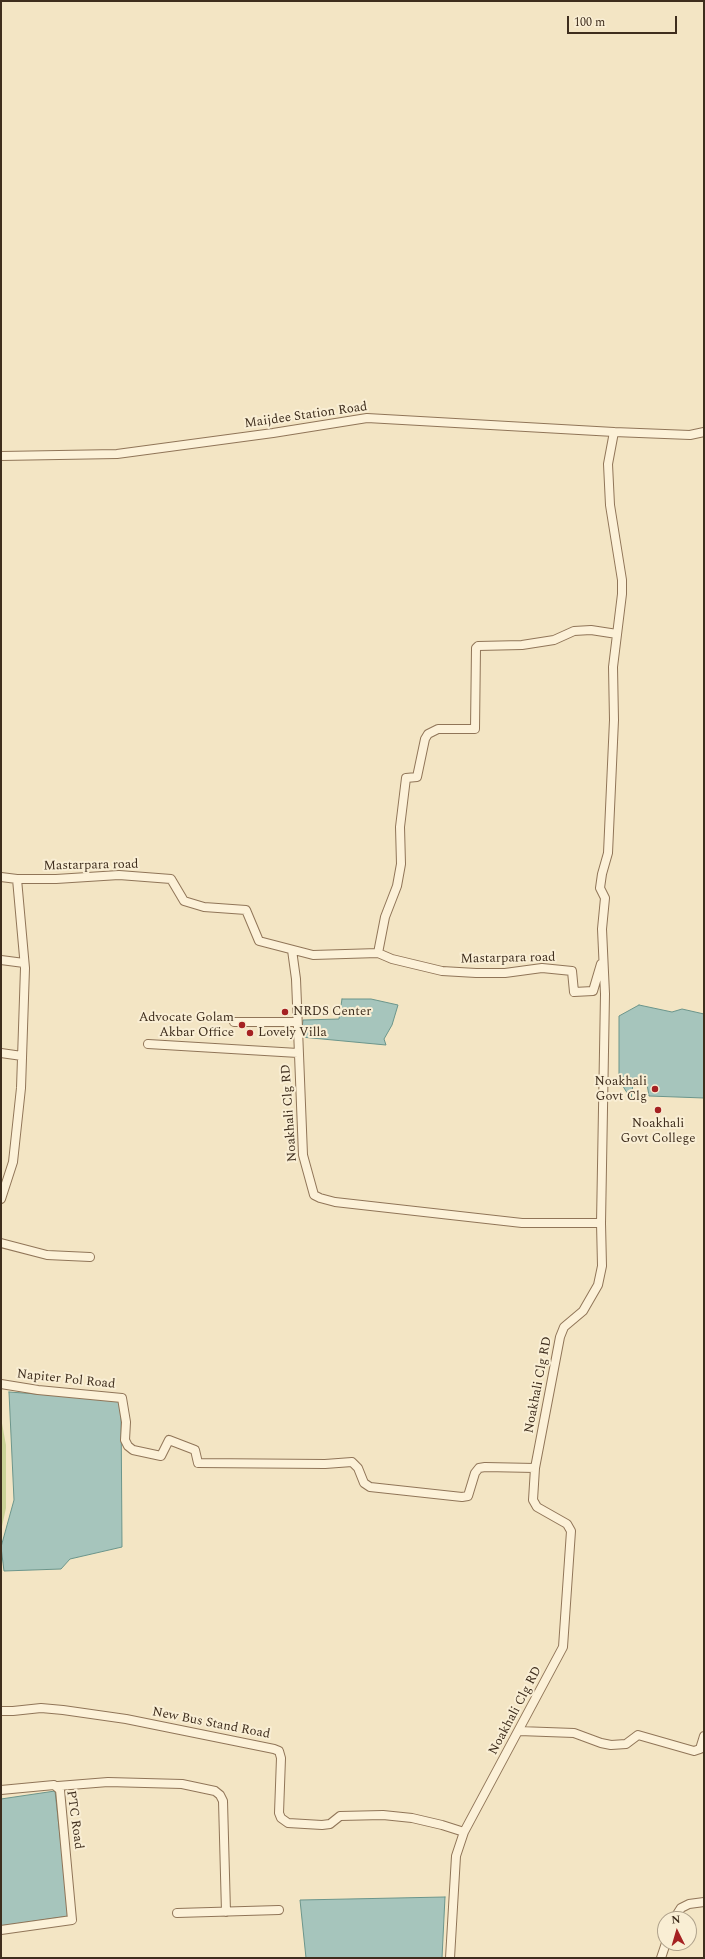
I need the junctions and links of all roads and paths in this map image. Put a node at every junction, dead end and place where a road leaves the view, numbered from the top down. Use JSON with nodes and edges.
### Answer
{"nodes":[{"id":1,"x":614,"y":432,"type":"junction"},
{"id":2,"x":704,"y":432,"type":"edge"},
{"id":3,"x":1,"y":456,"type":"edge"},
{"id":4,"x":617,"y":634,"type":"junction"},
{"id":5,"x":1,"y":877,"type":"edge"},
{"id":6,"x":17,"y":879,"type":"junction"},
{"id":7,"x":292,"y":950,"type":"junction"},
{"id":8,"x":378,"y":953,"type":"junction"},
{"id":9,"x":603,"y":958,"type":"junction"},
{"id":10,"x":1,"y":960,"type":"edge"},
{"id":11,"x":24,"y":963,"type":"junction"},
{"id":12,"x":234,"y":1022,"type":"dead end"},
{"id":13,"x":297,"y":1022,"type":"junction"},
{"id":14,"x":148,"y":1044,"type":"dead end"},
{"id":15,"x":1,"y":1053,"type":"edge"},
{"id":16,"x":298,"y":1053,"type":"junction"},
{"id":17,"x":22,"y":1056,"type":"junction"},
{"id":18,"x":1,"y":1200,"type":"edge"},
{"id":19,"x":600,"y":1223,"type":"junction"},
{"id":20,"x":1,"y":1243,"type":"edge"},
{"id":21,"x":90,"y":1257,"type":"dead end"},
{"id":22,"x":1,"y":1384,"type":"edge"},
{"id":23,"x":535,"y":1468,"type":"junction"},
{"id":24,"x":1,"y":1711,"type":"edge"},
{"id":25,"x":519,"y":1731,"type":"junction"},
{"id":26,"x":704,"y":1736,"type":"edge"},
{"id":27,"x":58,"y":1786,"type":"junction"},
{"id":28,"x":1,"y":1790,"type":"edge"},
{"id":29,"x":464,"y":1832,"type":"junction"},
{"id":30,"x":704,"y":1902,"type":"edge"},
{"id":31,"x":278,"y":1910,"type":"dead end"},
{"id":32,"x":679,"y":1911,"type":"edge"},
{"id":33,"x":226,"y":1912,"type":"junction"},
{"id":34,"x":177,"y":1913,"type":"dead end"},
{"id":35,"x":1,"y":1930,"type":"edge"},
{"id":36,"x":450,"y":1958,"type":"edge"}],
"edges":[{"from":1,"to":2,"type":"street","name":"Maijdee Station Road"},
{"from":1,"to":3,"type":"street","name":"Maijdee Station Road"},
{"from":1,"to":4,"type":"street"},
{"from":4,"to":8,"type":"street"},
{"from":4,"to":9,"type":"street"},
{"from":5,"to":6,"type":"street","name":"Mastarpara road"},
{"from":6,"to":7,"type":"street","name":"Mastarpara road"},
{"from":6,"to":11,"type":"street"},
{"from":7,"to":8,"type":"street","name":"Mastarpara road"},
{"from":7,"to":13,"type":"street","name":"Noakhali Clg RD"},
{"from":8,"to":9,"type":"street","name":"Mastarpara road"},
{"from":9,"to":19,"type":"street"},
{"from":10,"to":11,"type":"street"},
{"from":11,"to":17,"type":"street"},
{"from":12,"to":13,"type":"street"},
{"from":13,"to":16,"type":"street","name":"Noakhali Clg RD"},
{"from":14,"to":16,"type":"street"},
{"from":15,"to":17,"type":"street"},
{"from":16,"to":19,"type":"street","name":"Noakhali Clg RD"},
{"from":17,"to":18,"type":"street"},
{"from":19,"to":23,"type":"street","name":"Noakhali Clg RD"},
{"from":20,"to":21,"type":"street"},
{"from":22,"to":23,"type":"street","name":"Napiter Pol Road"},
{"from":23,"to":25,"type":"street","name":"Noakhali Clg RD"},
{"from":24,"to":29,"type":"street","name":"New Bus Stand Road"},
{"from":25,"to":26,"type":"street"},
{"from":25,"to":29,"type":"street","name":"Noakhali Clg RD"},
{"from":27,"to":28,"type":"street","name":"PTC Road"},
{"from":27,"to":33,"type":"street"},
{"from":27,"to":35,"type":"street","name":"PTC Road"},
{"from":29,"to":36,"type":"street","name":"Noakhali Clg RD"},
{"from":30,"to":32,"type":"street"},
{"from":31,"to":33,"type":"street"},
{"from":33,"to":34,"type":"street"}]}
